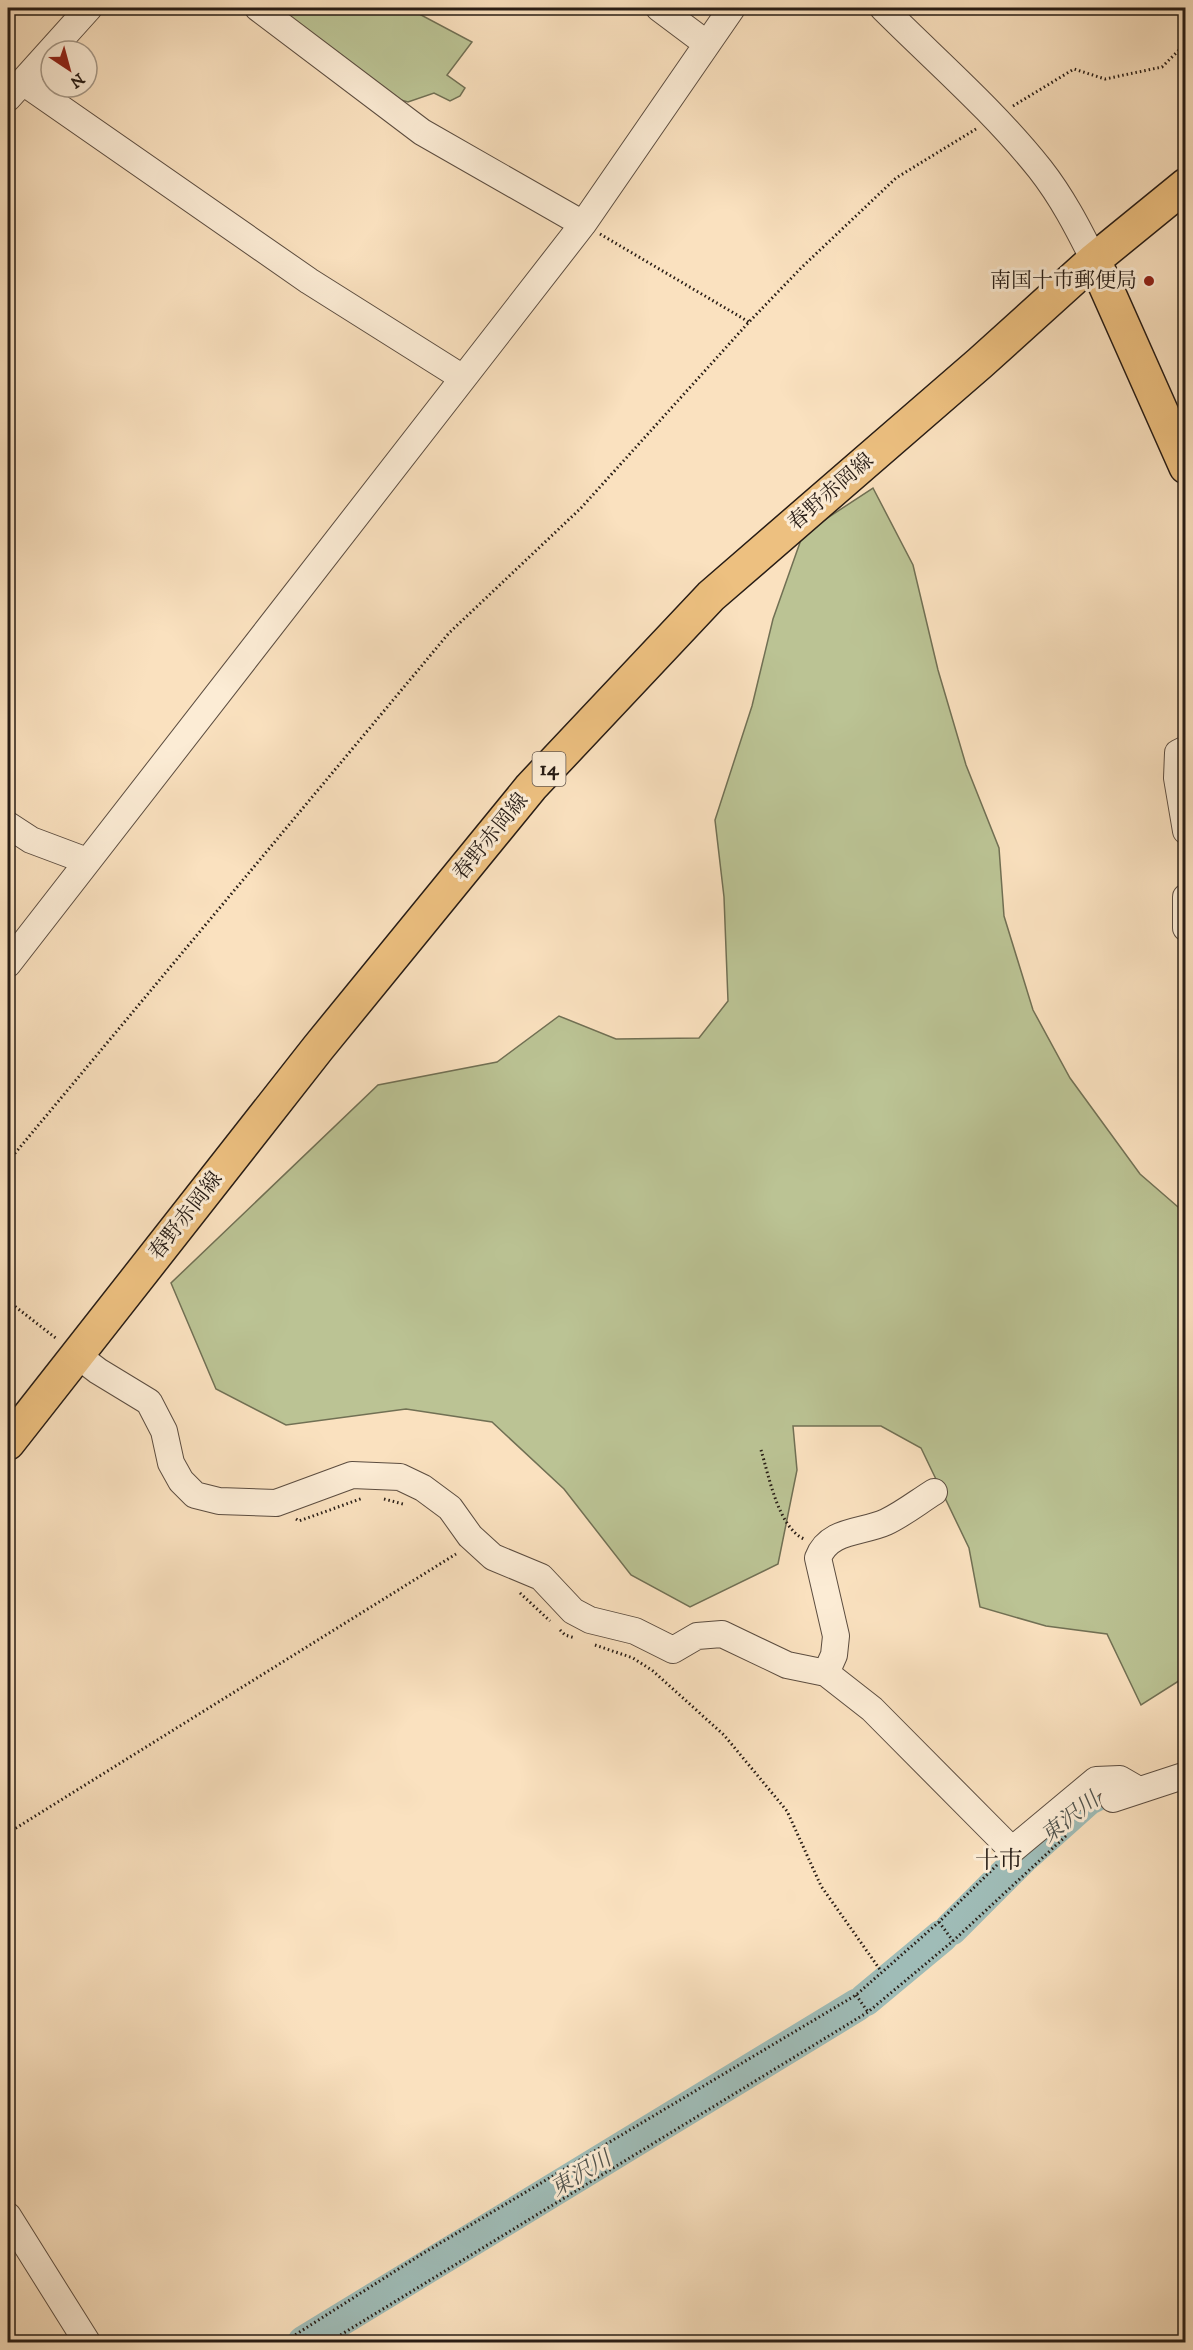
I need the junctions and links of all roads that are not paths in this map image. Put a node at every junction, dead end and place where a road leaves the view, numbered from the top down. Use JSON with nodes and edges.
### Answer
{"nodes":[{"id":1,"x":89,"y":8,"type":"edge"},
{"id":2,"x":258,"y":8,"type":"edge"},
{"id":3,"x":659,"y":8,"type":"edge"},
{"id":4,"x":732,"y":8,"type":"edge"},
{"id":5,"x":883,"y":8,"type":"edge"},
{"id":6,"x":707,"y":44,"type":"junction"},
{"id":7,"x":15,"y":90,"type":"edge"},
{"id":8,"x":1185,"y":185,"type":"edge"},
{"id":9,"x":583,"y":224,"type":"junction"},
{"id":10,"x":1094,"y":260,"type":"junction"},
{"id":11,"x":463,"y":378,"type":"junction"},
{"id":12,"x":1176,"y":424,"type":"edge"},
{"id":13,"x":1185,"y":467,"type":"edge"},
{"id":14,"x":1185,"y":749,"type":"edge"},
{"id":15,"x":8,"y":825,"type":"edge"},
{"id":16,"x":1185,"y":831,"type":"edge"},
{"id":17,"x":87,"y":861,"type":"junction"},
{"id":18,"x":1185,"y":897,"type":"edge"},
{"id":19,"x":1185,"y":928,"type":"edge"},
{"id":20,"x":8,"y":964,"type":"edge"},
{"id":21,"x":77,"y":1355,"type":"junction"},
{"id":22,"x":8,"y":1443,"type":"edge"},
{"id":23,"x":934,"y":1492,"type":"dead end"},
{"id":24,"x":826,"y":1673,"type":"junction"},
{"id":25,"x":1183,"y":1782,"type":"edge"},
{"id":26,"x":1139,"y":1790,"type":"junction"},
{"id":27,"x":1113,"y":1799,"type":"dead end"},
{"id":28,"x":8,"y":2217,"type":"edge"},
{"id":29,"x":87,"y":2343,"type":"edge"}],
"edges":[{"from":1,"to":7,"type":"street"},
{"from":2,"to":9,"type":"street"},
{"from":3,"to":6,"type":"street"},
{"from":4,"to":6,"type":"street"},
{"from":5,"to":10,"type":"street"},
{"from":6,"to":9,"type":"street"},
{"from":7,"to":11,"type":"street"},
{"from":8,"to":10,"type":"main road","name":"春野赤岡線","number":"14"},
{"from":9,"to":11,"type":"street"},
{"from":10,"to":12,"type":"main road"},
{"from":10,"to":21,"type":"main road","name":"春野赤岡線","number":"14"},
{"from":11,"to":17,"type":"street"},
{"from":12,"to":13,"type":"main road"},
{"from":14,"to":16,"type":"street"},
{"from":15,"to":17,"type":"street"},
{"from":17,"to":20,"type":"street"},
{"from":18,"to":19,"type":"street"},
{"from":21,"to":22,"type":"main road","name":"春野赤岡線","number":"14"},
{"from":21,"to":24,"type":"street"},
{"from":23,"to":24,"type":"street"},
{"from":24,"to":26,"type":"street"},
{"from":25,"to":26,"type":"street"},
{"from":26,"to":27,"type":"street"},
{"from":28,"to":29,"type":"street"}]}
